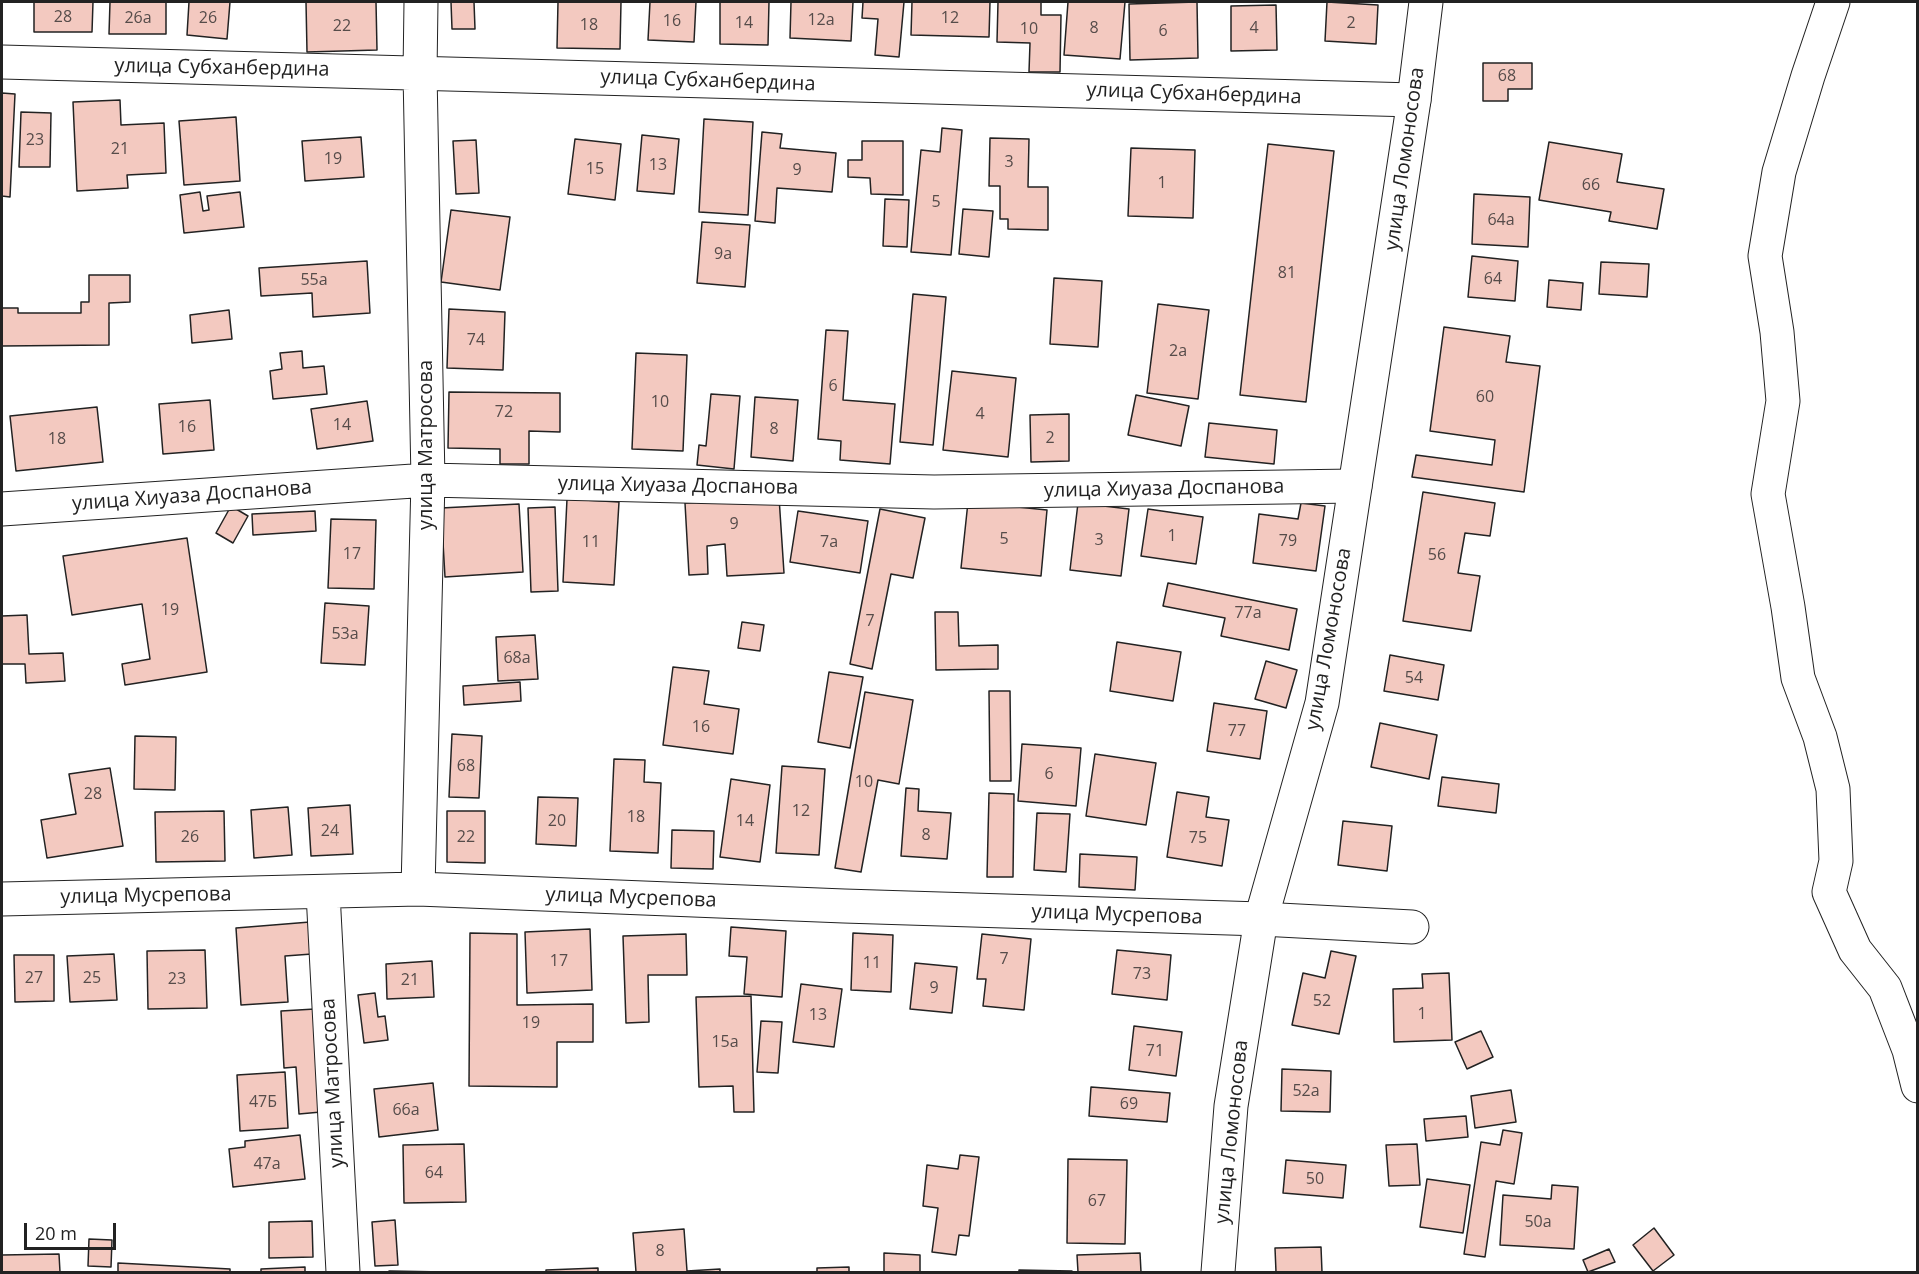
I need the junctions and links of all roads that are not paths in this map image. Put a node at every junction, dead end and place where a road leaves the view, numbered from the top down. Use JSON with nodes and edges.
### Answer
{"nodes":[{"id":1,"x":421,"y":2,"type":"edge"},
{"id":2,"x":1426,"y":2,"type":"edge"},
{"id":3,"x":1833,"y":2,"type":"edge"},
{"id":4,"x":2,"y":62,"type":"edge"},
{"id":5,"x":420,"y":73,"type":"junction"},
{"id":6,"x":1414,"y":100,"type":"junction"},
{"id":7,"x":428,"y":480,"type":"junction"},
{"id":8,"x":1355,"y":486,"type":"junction"},
{"id":9,"x":2,"y":509,"type":"edge"},
{"id":10,"x":418,"y":890,"type":"junction"},
{"id":11,"x":324,"y":893,"type":"junction"},
{"id":12,"x":2,"y":899,"type":"edge"},
{"id":13,"x":1261,"y":919,"type":"junction"},
{"id":14,"x":1412,"y":927,"type":"dead end"},
{"id":15,"x":1917,"y":1086,"type":"edge"},
{"id":16,"x":343,"y":1272,"type":"edge"},
{"id":17,"x":1218,"y":1272,"type":"edge"}],
"edges":[{"from":1,"to":5,"type":"street","name":"улица Матросова"},
{"from":2,"to":6,"type":"street","name":"улица Ломоносова"},
{"from":3,"to":15,"type":"street"},
{"from":4,"to":5,"type":"street","name":"улица Субханбердина"},
{"from":5,"to":6,"type":"street","name":"улица Субханбердина"},
{"from":5,"to":7,"type":"street","name":"улица Матросова"},
{"from":6,"to":8,"type":"street","name":"улица Ломоносова"},
{"from":7,"to":8,"type":"street","name":"улица Хиуаза Доспанова"},
{"from":7,"to":9,"type":"street","name":"улица Хиуаза Доспанова"},
{"from":7,"to":10,"type":"street","name":"улица Матросова"},
{"from":8,"to":13,"type":"street","name":"улица Ломоносова"},
{"from":10,"to":11,"type":"street","name":"улица Мусрепова"},
{"from":10,"to":13,"type":"street","name":"улица Мусрепова"},
{"from":11,"to":12,"type":"street","name":"улица Мусрепова"},
{"from":11,"to":16,"type":"street","name":"улица Матросова"},
{"from":13,"to":14,"type":"street","name":"улица Мусрепова"},
{"from":13,"to":17,"type":"street","name":"улица Ломоносова"}]}
